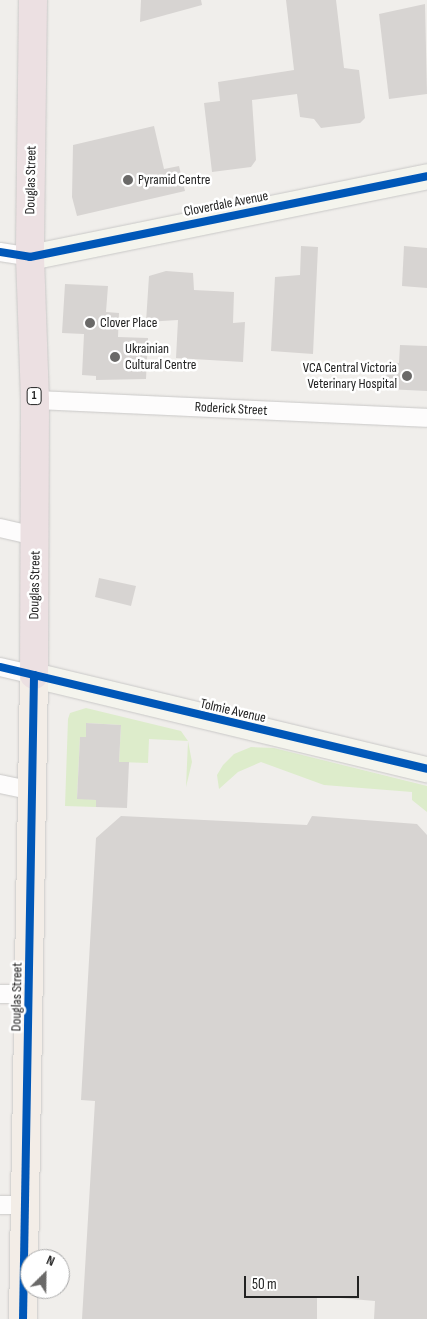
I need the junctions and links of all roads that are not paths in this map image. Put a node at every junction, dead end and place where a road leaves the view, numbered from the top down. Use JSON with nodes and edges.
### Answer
{"nodes":[{"id":1,"x":33,"y":0,"type":"edge"},
{"id":2,"x":427,"y":176,"type":"edge"},
{"id":3,"x":0,"y":252,"type":"edge"},
{"id":4,"x":30,"y":257,"type":"junction"},
{"id":5,"x":35,"y":400,"type":"junction"},
{"id":6,"x":427,"y":418,"type":"edge"},
{"id":7,"x":0,"y":528,"type":"edge"},
{"id":8,"x":36,"y":536,"type":"junction"},
{"id":9,"x":0,"y":667,"type":"edge"},
{"id":10,"x":34,"y":675,"type":"junction"},
{"id":11,"x":427,"y":768,"type":"edge"},
{"id":12,"x":0,"y":784,"type":"edge"},
{"id":13,"x":33,"y":791,"type":"junction"},
{"id":14,"x":0,"y":994,"type":"edge"},
{"id":15,"x":29,"y":994,"type":"junction"},
{"id":16,"x":0,"y":1205,"type":"edge"},
{"id":17,"x":27,"y":1206,"type":"junction"},
{"id":18,"x":23,"y":1319,"type":"edge"}],
"edges":[{"from":1,"to":4,"type":"highway","name":"Douglas Street","number":"1"},
{"from":2,"to":4,"type":"main road","name":"Cloverdale Avenue"},
{"from":3,"to":4,"type":"street"},
{"from":4,"to":5,"type":"highway","name":"Douglas Street","number":"1"},
{"from":5,"to":6,"type":"street","name":"Roderick Street"},
{"from":5,"to":8,"type":"highway","name":"Douglas Street","number":"1"},
{"from":7,"to":8,"type":"street"},
{"from":8,"to":10,"type":"highway","name":"Douglas Street","number":"1"},
{"from":9,"to":10,"type":"street"},
{"from":10,"to":11,"type":"main road","name":"Tolmie Avenue"},
{"from":10,"to":13,"type":"main road","name":"Douglas Street","number":"1"},
{"from":12,"to":13,"type":"street"},
{"from":13,"to":15,"type":"main road","name":"Douglas Street","number":"1"},
{"from":14,"to":15,"type":"street"},
{"from":15,"to":17,"type":"main road","name":"Douglas Street","number":"1"},
{"from":16,"to":17,"type":"street"},
{"from":17,"to":18,"type":"main road","name":"Douglas Street","number":"1"}]}
